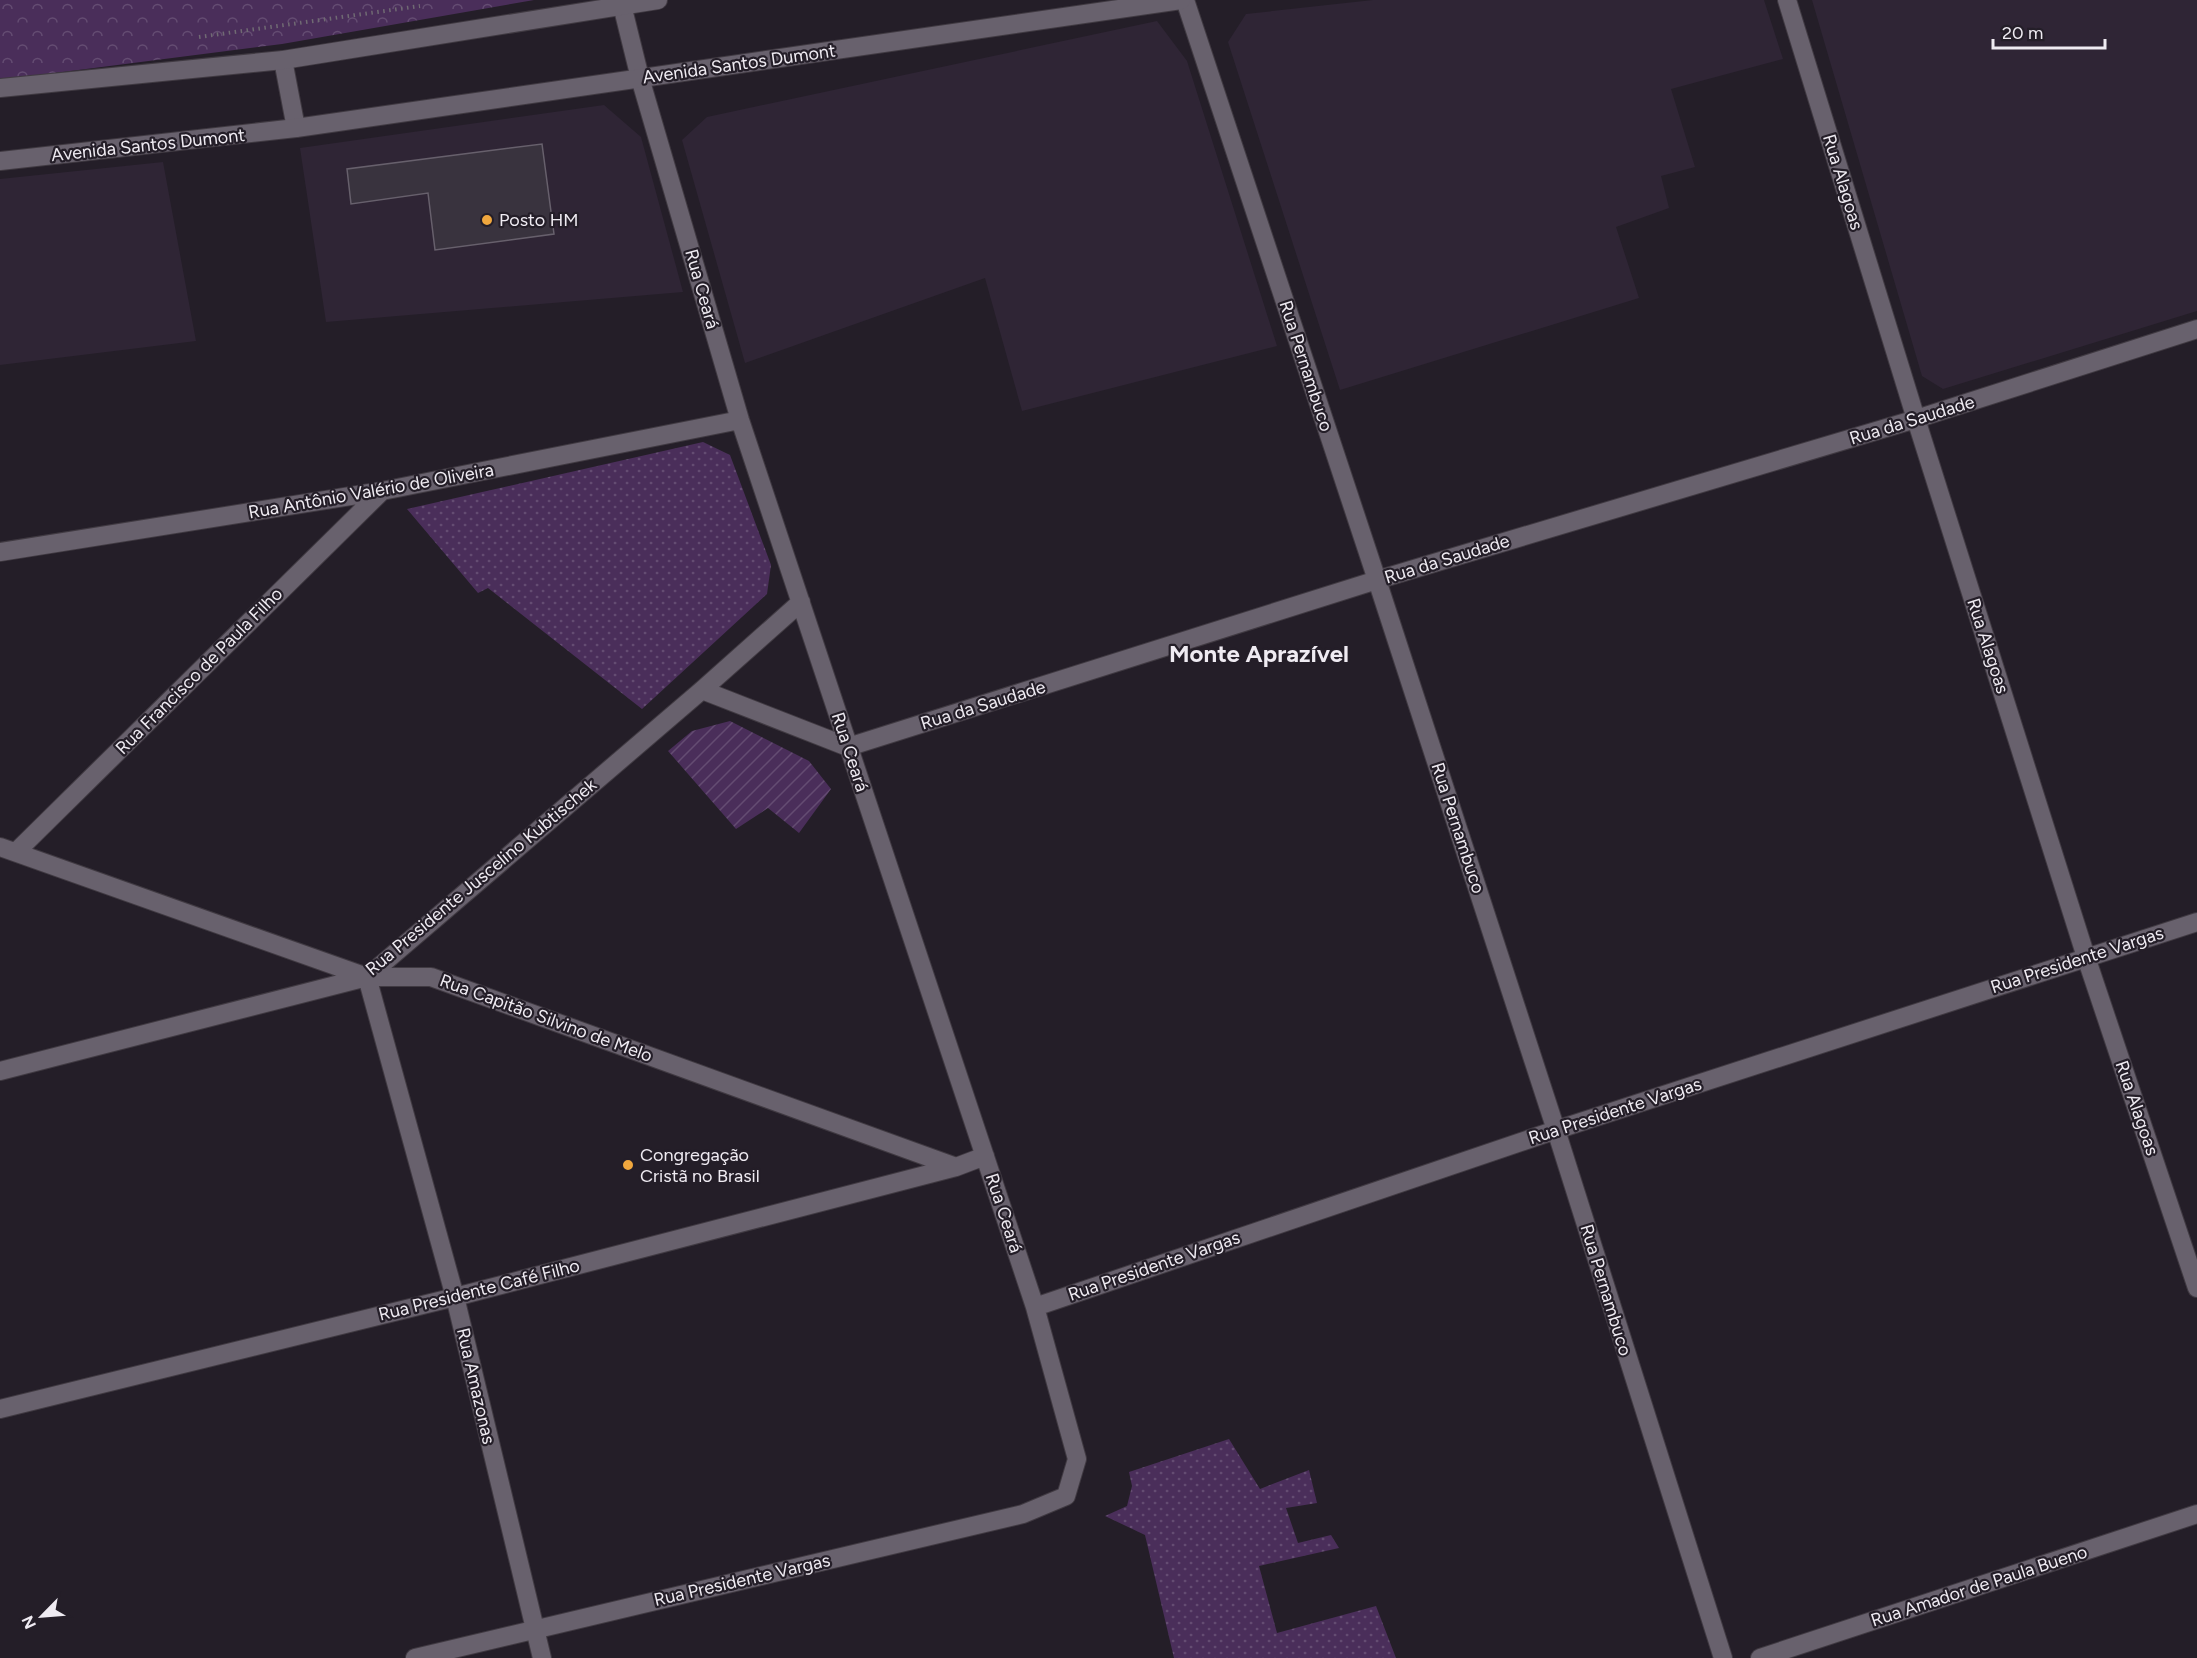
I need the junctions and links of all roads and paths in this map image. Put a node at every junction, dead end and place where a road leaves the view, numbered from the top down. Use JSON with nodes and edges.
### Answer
{"nodes":[{"id":1,"x":658,"y":0,"type":"edge"},
{"id":2,"x":1183,"y":0,"type":"edge"},
{"id":3,"x":1787,"y":0,"type":"edge"},
{"id":4,"x":430,"y":5,"type":"dead end"},
{"id":5,"x":622,"y":5,"type":"junction"},
{"id":6,"x":198,"y":37,"type":"dead end"},
{"id":7,"x":283,"y":60,"type":"junction"},
{"id":8,"x":640,"y":78,"type":"junction"},
{"id":9,"x":0,"y":88,"type":"edge"},
{"id":10,"x":296,"y":128,"type":"junction"},
{"id":11,"x":0,"y":161,"type":"edge"},
{"id":12,"x":2197,"y":329,"type":"edge"},
{"id":13,"x":1916,"y":419,"type":"junction"},
{"id":14,"x":740,"y":420,"type":"junction"},
{"id":15,"x":382,"y":491,"type":"junction"},
{"id":16,"x":0,"y":552,"type":"edge"},
{"id":17,"x":1377,"y":580,"type":"junction"},
{"id":18,"x":801,"y":602,"type":"junction"},
{"id":19,"x":702,"y":690,"type":"junction"},
{"id":20,"x":848,"y":747,"type":"junction"},
{"id":21,"x":8,"y":850,"type":"edge"},
{"id":22,"x":2197,"y":922,"type":"edge"},
{"id":23,"x":2086,"y":957,"type":"junction"},
{"id":24,"x":367,"y":977,"type":"junction"},
{"id":25,"x":0,"y":1071,"type":"edge"},
{"id":26,"x":1556,"y":1130,"type":"junction"},
{"id":27,"x":985,"y":1156,"type":"junction"},
{"id":28,"x":956,"y":1167,"type":"junction"},
{"id":29,"x":2197,"y":1288,"type":"edge"},
{"id":30,"x":455,"y":1297,"type":"junction"},
{"id":31,"x":1035,"y":1307,"type":"junction"},
{"id":32,"x":0,"y":1409,"type":"edge"},
{"id":33,"x":1066,"y":1496,"type":"joint"},
{"id":34,"x":2197,"y":1514,"type":"edge"},
{"id":35,"x":533,"y":1629,"type":"junction"},
{"id":36,"x":415,"y":1658,"type":"edge"},
{"id":37,"x":542,"y":1658,"type":"edge"},
{"id":38,"x":1723,"y":1658,"type":"edge"},
{"id":39,"x":1760,"y":1658,"type":"edge"}],
"edges":[{"from":1,"to":5,"type":"street"},
{"from":2,"to":8,"type":"street","name":"Avenida Santos Dumont"},
{"from":2,"to":17,"type":"street","name":"Rua Pernambuco"},
{"from":3,"to":13,"type":"street","name":"Rua Alagoas"},
{"from":4,"to":6,"type":"path"},
{"from":5,"to":7,"type":"street"},
{"from":5,"to":8,"type":"street","name":"Rua Ceará"},
{"from":7,"to":9,"type":"street"},
{"from":7,"to":10,"type":"street"},
{"from":8,"to":10,"type":"street","name":"Avenida Santos Dumont"},
{"from":8,"to":14,"type":"street","name":"Rua Ceará"},
{"from":10,"to":11,"type":"street","name":"Avenida Santos Dumont"},
{"from":12,"to":13,"type":"street","name":"Rua da Saudade"},
{"from":13,"to":17,"type":"street","name":"Rua da Saudade"},
{"from":13,"to":23,"type":"street","name":"Rua Alagoas"},
{"from":14,"to":15,"type":"street","name":"Rua Antônio Valério de Oliveira"},
{"from":14,"to":18,"type":"street","name":"Rua Ceará"},
{"from":15,"to":16,"type":"street","name":"Rua Antônio Valério de Oliveira"},
{"from":15,"to":21,"type":"street","name":"Rua Francisco de Paula Filho"},
{"from":17,"to":20,"type":"street","name":"Rua da Saudade"},
{"from":17,"to":26,"type":"street","name":"Rua Pernambuco"},
{"from":18,"to":19,"type":"street","name":"Rua Presidente Juscelino Kubtischek"},
{"from":18,"to":20,"type":"street","name":"Rua Ceará"},
{"from":19,"to":20,"type":"street"},
{"from":19,"to":24,"type":"street","name":"Rua Presidente Juscelino Kubtischek"},
{"from":20,"to":27,"type":"street","name":"Rua Ceará"},
{"from":21,"to":24,"type":"street","name":"Rua Capitão Silvino de Melo"},
{"from":22,"to":23,"type":"street","name":"Rua Presidente Vargas"},
{"from":23,"to":26,"type":"street","name":"Rua Presidente Vargas"},
{"from":23,"to":29,"type":"street","name":"Rua Alagoas"},
{"from":24,"to":25,"type":"street","name":"Rua Presidente Juscelino Kubtischek"},
{"from":24,"to":28,"type":"street","name":"Rua Capitão Silvino de Melo"},
{"from":24,"to":30,"type":"street","name":"Rua Amazonas"},
{"from":26,"to":31,"type":"street","name":"Rua Presidente Vargas"},
{"from":26,"to":38,"type":"street","name":"Rua Pernambuco"},
{"from":27,"to":28,"type":"street"},
{"from":27,"to":31,"type":"street","name":"Rua Ceará"},
{"from":28,"to":30,"type":"street","name":"Rua Presidente Café Filho"},
{"from":30,"to":32,"type":"street","name":"Rua Presidente Café Filho"},
{"from":30,"to":35,"type":"street","name":"Rua Amazonas"},
{"from":31,"to":33,"type":"street","name":"Rua Ceará"},
{"from":33,"to":35,"type":"street","name":"Rua Presidente Vargas"},
{"from":34,"to":39,"type":"street","name":"Rua Amador de Paula Bueno"},
{"from":35,"to":36,"type":"street","name":"Rua Presidente Vargas"},
{"from":35,"to":37,"type":"street","name":"Rua Amazonas"}]}
